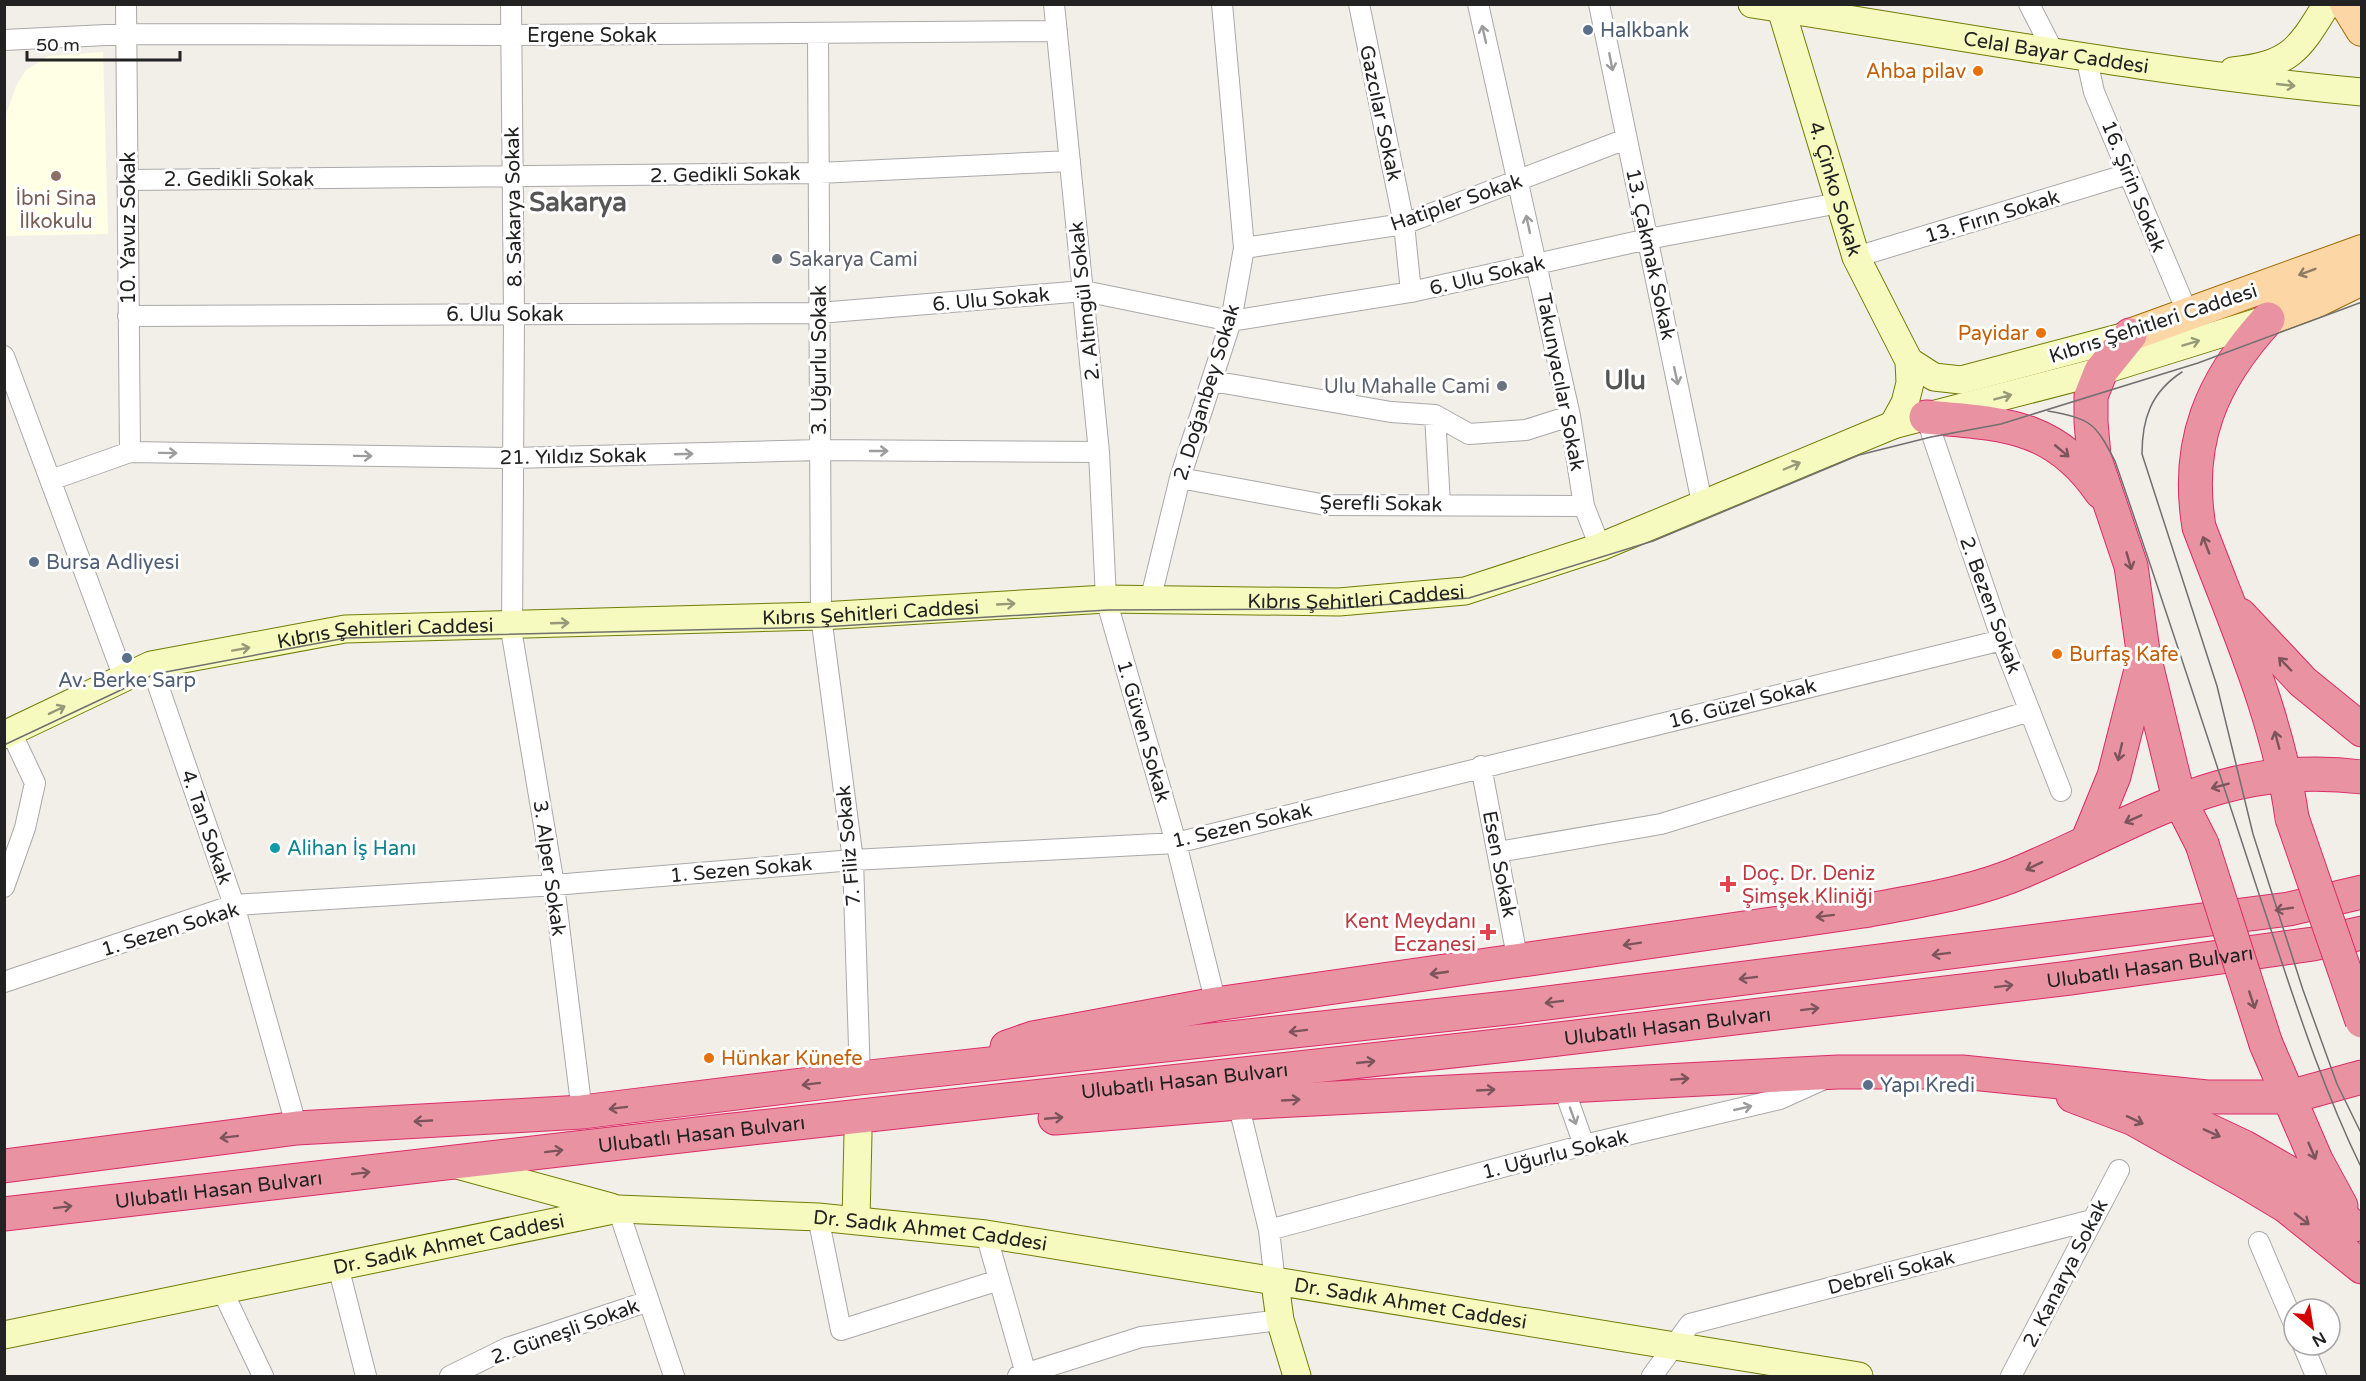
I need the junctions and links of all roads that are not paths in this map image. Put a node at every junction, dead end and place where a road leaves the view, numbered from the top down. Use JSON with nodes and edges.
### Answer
{"nodes":[{"id":1,"x":126,"y":4,"type":"edge"},
{"id":2,"x":511,"y":4,"type":"edge"},
{"id":3,"x":1054,"y":4,"type":"edge"},
{"id":4,"x":1222,"y":4,"type":"edge"},
{"id":5,"x":1359,"y":4,"type":"edge"},
{"id":6,"x":1478,"y":4,"type":"edge"},
{"id":7,"x":1599,"y":4,"type":"edge"},
{"id":8,"x":1752,"y":4,"type":"edge"},
{"id":9,"x":2029,"y":4,"type":"edge"},
{"id":10,"x":2327,"y":4,"type":"edge"},
{"id":11,"x":2346,"y":4,"type":"edge"},
{"id":12,"x":1780,"y":7,"type":"edge"},
{"id":13,"x":2361,"y":30,"type":"edge"},
{"id":14,"x":1057,"y":31,"type":"junction"},
{"id":15,"x":818,"y":33,"type":"junction"},
{"id":16,"x":127,"y":34,"type":"junction"},
{"id":17,"x":512,"y":35,"type":"junction"},
{"id":18,"x":4,"y":40,"type":"edge"},
{"id":19,"x":2054,"y":53,"type":"junction"},
{"id":20,"x":2086,"y":56,"type":"junction"},
{"id":21,"x":2208,"y":74,"type":"junction"},
{"id":22,"x":2361,"y":92,"type":"edge"},
{"id":23,"x":1626,"y":139,"type":"junction"},
{"id":24,"x":1070,"y":161,"type":"junction"},
{"id":25,"x":819,"y":173,"type":"junction"},
{"id":26,"x":2128,"y":174,"type":"junction"},
{"id":27,"x":513,"y":178,"type":"junction"},
{"id":28,"x":127,"y":180,"type":"junction"},
{"id":29,"x":1519,"y":181,"type":"junction"},
{"id":30,"x":1839,"y":203,"type":"junction"},
{"id":31,"x":1404,"y":224,"type":"junction"},
{"id":32,"x":1648,"y":239,"type":"junction"},
{"id":33,"x":1244,"y":248,"type":"junction"},
{"id":34,"x":2361,"y":251,"type":"edge"},
{"id":35,"x":1856,"y":257,"type":"junction"},
{"id":36,"x":1536,"y":264,"type":"junction"},
{"id":37,"x":2361,"y":279,"type":"edge"},
{"id":38,"x":1084,"y":291,"type":"junction"},
{"id":39,"x":1411,"y":292,"type":"junction"},
{"id":40,"x":514,"y":314,"type":"junction"},
{"id":41,"x":819,"y":314,"type":"junction"},
{"id":42,"x":2188,"y":314,"type":"junction"},
{"id":43,"x":128,"y":316,"type":"junction"},
{"id":44,"x":2268,"y":319,"type":"junction"},
{"id":45,"x":1231,"y":321,"type":"junction"},
{"id":46,"x":2130,"y":335,"type":"junction"},
{"id":47,"x":4,"y":356,"type":"edge"},
{"id":48,"x":1909,"y":361,"type":"junction"},
{"id":49,"x":2101,"y":371,"type":"junction"},
{"id":50,"x":1212,"y":381,"type":"junction"},
{"id":51,"x":1435,"y":416,"type":"junction"},
{"id":52,"x":1570,"y":416,"type":"junction"},
{"id":53,"x":1926,"y":417,"type":"junction"},
{"id":54,"x":1893,"y":425,"type":"junction"},
{"id":55,"x":819,"y":450,"type":"junction"},
{"id":56,"x":130,"y":452,"type":"junction"},
{"id":57,"x":1099,"y":452,"type":"junction"},
{"id":58,"x":513,"y":458,"type":"junction"},
{"id":59,"x":1180,"y":478,"type":"junction"},
{"id":60,"x":51,"y":480,"type":"junction"},
{"id":61,"x":1702,"y":503,"type":"junction"},
{"id":62,"x":1440,"y":504,"type":"junction"},
{"id":63,"x":1584,"y":506,"type":"junction"},
{"id":64,"x":2109,"y":506,"type":"junction"},
{"id":65,"x":1600,"y":547,"type":"junction"},
{"id":66,"x":1150,"y":597,"type":"junction"},
{"id":67,"x":1106,"y":598,"type":"junction"},
{"id":68,"x":2227,"y":600,"type":"junction"},
{"id":69,"x":821,"y":615,"type":"junction"},
{"id":70,"x":512,"y":625,"type":"junction"},
{"id":71,"x":2002,"y":640,"type":"junction"},
{"id":72,"x":2144,"y":658,"type":"junction"},
{"id":73,"x":151,"y":665,"type":"junction"},
{"id":74,"x":124,"y":678,"type":"junction"},
{"id":75,"x":2030,"y":711,"type":"junction"},
{"id":76,"x":2361,"y":730,"type":"edge"},
{"id":77,"x":8,"y":734,"type":"edge"},
{"id":78,"x":1481,"y":766,"type":"junction"},
{"id":79,"x":2286,"y":774,"type":"junction"},
{"id":80,"x":2361,"y":777,"type":"edge"},
{"id":81,"x":2061,"y":791,"type":"dead end"},
{"id":82,"x":2179,"y":799,"type":"junction"},
{"id":83,"x":2087,"y":842,"type":"junction"},
{"id":84,"x":1176,"y":843,"type":"junction"},
{"id":85,"x":1498,"y":852,"type":"junction"},
{"id":86,"x":853,"y":860,"type":"junction"},
{"id":87,"x":554,"y":885,"type":"junction"},
{"id":88,"x":4,"y":887,"type":"edge"},
{"id":89,"x":2361,"y":892,"type":"edge"},
{"id":90,"x":234,"y":905,"type":"junction"},
{"id":91,"x":2361,"y":933,"type":"edge"},
{"id":92,"x":1518,"y":962,"type":"junction"},
{"id":93,"x":4,"y":982,"type":"edge"},
{"id":94,"x":1216,"y":1004,"type":"junction"},
{"id":95,"x":2361,"y":1022,"type":"edge"},
{"id":96,"x":932,"y":1071,"type":"junction"},
{"id":97,"x":1838,"y":1072,"type":"junction"},
{"id":98,"x":2021,"y":1077,"type":"junction"},
{"id":99,"x":2361,"y":1077,"type":"edge"},
{"id":100,"x":860,"y":1078,"type":"junction"},
{"id":101,"x":1563,"y":1086,"type":"junction"},
{"id":102,"x":2122,"y":1089,"type":"junction"},
{"id":103,"x":2289,"y":1097,"type":"junction"},
{"id":104,"x":1238,"y":1103,"type":"junction"},
{"id":105,"x":582,"y":1112,"type":"junction"},
{"id":106,"x":297,"y":1128,"type":"junction"},
{"id":107,"x":724,"y":1131,"type":"junction"},
{"id":108,"x":858,"y":1134,"type":"junction"},
{"id":109,"x":1584,"y":1145,"type":"junction"},
{"id":110,"x":448,"y":1163,"type":"junction"},
{"id":111,"x":4,"y":1166,"type":"edge"},
{"id":112,"x":2119,"y":1170,"type":"dead end"},
{"id":113,"x":618,"y":1209,"type":"junction"},
{"id":114,"x":4,"y":1214,"type":"edge"},
{"id":115,"x":818,"y":1216,"type":"junction"},
{"id":116,"x":856,"y":1220,"type":"junction"},
{"id":117,"x":2092,"y":1220,"type":"junction"},
{"id":118,"x":1269,"y":1230,"type":"junction"},
{"id":119,"x":2357,"y":1233,"type":"edge"},
{"id":120,"x":986,"y":1234,"type":"junction"},
{"id":121,"x":2259,"y":1242,"type":"dead end"},
{"id":122,"x":338,"y":1266,"type":"junction"},
{"id":123,"x":2361,"y":1267,"type":"edge"},
{"id":124,"x":999,"y":1280,"type":"junction"},
{"id":125,"x":1275,"y":1283,"type":"junction"},
{"id":126,"x":222,"y":1290,"type":"junction"},
{"id":127,"x":2282,"y":1297,"type":"edge"},
{"id":128,"x":649,"y":1301,"type":"junction"},
{"id":129,"x":1280,"y":1320,"type":"junction"},
{"id":130,"x":4,"y":1335,"type":"edge"},
{"id":131,"x":1674,"y":1347,"type":"junction"},
{"id":132,"x":2308,"y":1357,"type":"edge"},
{"id":133,"x":1830,"y":1374,"type":"edge"},
{"id":134,"x":1022,"y":1375,"type":"edge"},
{"id":135,"x":262,"y":1377,"type":"edge"},
{"id":136,"x":366,"y":1377,"type":"edge"},
{"id":137,"x":450,"y":1377,"type":"edge"},
{"id":138,"x":674,"y":1377,"type":"edge"},
{"id":139,"x":1297,"y":1377,"type":"edge"},
{"id":140,"x":1652,"y":1377,"type":"edge"},
{"id":141,"x":1859,"y":1377,"type":"edge"},
{"id":142,"x":2012,"y":1377,"type":"edge"},
{"id":143,"x":2316,"y":1377,"type":"edge"}],
"edges":[{"from":1,"to":16,"type":"street","name":"10. Yavuz Sokak"},
{"from":2,"to":17,"type":"street","name":"8. Sakarya Sokak"},
{"from":3,"to":14,"type":"street","name":"2. Altıngül Sokak"},
{"from":4,"to":33,"type":"street","name":"2. Doğanbey Sokak"},
{"from":5,"to":31,"type":"street","name":"Gazcılar Sokak"},
{"from":29,"to":6,"type":"street","name":"Takunyacılar Sokak","one_way":true},
{"from":7,"to":23,"type":"street","name":"13. Çakmak Sokak","one_way":true},
{"from":8,"to":12,"type":"main road","name":"Celal Bayar Caddesi"},
{"from":9,"to":19,"type":"street"},
{"from":10,"to":21,"type":"main road"},
{"from":11,"to":13,"type":"main road"},
{"from":12,"to":19,"type":"main road","name":"Celal Bayar Caddesi"},
{"from":12,"to":30,"type":"main road","name":"4. Çinko Sokak"},
{"from":14,"to":15,"type":"street","name":"Ergene Sokak"},
{"from":14,"to":24,"type":"street","name":"2. Altıngül Sokak"},
{"from":15,"to":17,"type":"street","name":"Ergene Sokak"},
{"from":15,"to":25,"type":"street","name":"3. Uğurlu Sokak"},
{"from":16,"to":17,"type":"street","name":"Ergene Sokak"},
{"from":16,"to":18,"type":"street","name":"Ergene Sokak"},
{"from":16,"to":28,"type":"street","name":"10. Yavuz Sokak"},
{"from":17,"to":27,"type":"street","name":"8. Sakarya Sokak"},
{"from":19,"to":20,"type":"main road","name":"Celal Bayar Caddesi"},
{"from":20,"to":21,"type":"main road","name":"Celal Bayar Caddesi"},
{"from":20,"to":26,"type":"street","name":"16. Şirin Sokak"},
{"from":21,"to":22,"type":"main road","name":"Celal Bayar Caddesi","one_way":true},
{"from":23,"to":29,"type":"street","name":"Hatipler Sokak"},
{"from":23,"to":32,"type":"street","name":"13. Çakmak Sokak"},
{"from":24,"to":25,"type":"street","name":"2. Gedikli Sokak"},
{"from":24,"to":38,"type":"street","name":"2. Altıngül Sokak"},
{"from":25,"to":27,"type":"street","name":"2. Gedikli Sokak"},
{"from":25,"to":41,"type":"street","name":"3. Uğurlu Sokak"},
{"from":26,"to":35,"type":"street","name":"13. Fırın Sokak"},
{"from":26,"to":42,"type":"street","name":"16. Şirin Sokak"},
{"from":27,"to":28,"type":"street","name":"2. Gedikli Sokak"},
{"from":27,"to":40,"type":"street","name":"8. Sakarya Sokak"},
{"from":28,"to":43,"type":"street","name":"10. Yavuz Sokak"},
{"from":29,"to":31,"type":"street","name":"Hatipler Sokak"},
{"from":36,"to":29,"type":"street","name":"Takunyacılar Sokak","one_way":true},
{"from":30,"to":32,"type":"street","name":"6. Ulu Sokak"},
{"from":30,"to":35,"type":"main road","name":"4. Çinko Sokak"},
{"from":31,"to":33,"type":"street","name":"Hatipler Sokak"},
{"from":31,"to":39,"type":"street","name":"Gazcılar Sokak"},
{"from":32,"to":36,"type":"street","name":"6. Ulu Sokak"},
{"from":32,"to":61,"type":"street","name":"13. Çakmak Sokak","one_way":true},
{"from":33,"to":45,"type":"street","name":"2. Doğanbey Sokak"},
{"from":34,"to":42,"type":"main road","name":"Kıbrıs Şehitleri Caddesi","one_way":true},
{"from":35,"to":48,"type":"main road","name":"4. Çinko Sokak"},
{"from":36,"to":39,"type":"street","name":"6. Ulu Sokak"},
{"from":36,"to":52,"type":"street","name":"Takunyacılar Sokak"},
{"from":37,"to":44,"type":"main road"},
{"from":38,"to":41,"type":"street","name":"6. Ulu Sokak"},
{"from":38,"to":45,"type":"street","name":"6. Ulu Sokak"},
{"from":38,"to":57,"type":"street","name":"2. Altıngül Sokak"},
{"from":39,"to":45,"type":"street","name":"6. Ulu Sokak"},
{"from":40,"to":41,"type":"street","name":"6. Ulu Sokak"},
{"from":40,"to":43,"type":"street","name":"6. Ulu Sokak"},
{"from":40,"to":58,"type":"street","name":"8. Sakarya Sokak"},
{"from":41,"to":55,"type":"street","name":"3. Uğurlu Sokak"},
{"from":42,"to":46,"type":"main road","name":"Kıbrıs Şehitleri Caddesi"},
{"from":43,"to":56,"type":"street","name":"10. Yavuz Sokak"},
{"from":49,"to":44,"type":"main road","name":"Kıbrıs Şehitleri Caddesi","one_way":true},
{"from":68,"to":44,"type":"highway","one_way":true},
{"from":45,"to":50,"type":"street","name":"2. Doğanbey Sokak"},
{"from":46,"to":48,"type":"main road","name":"Kıbrıs Şehitleri Caddesi"},
{"from":46,"to":49,"type":"highway"},
{"from":47,"to":60,"type":"street"},
{"from":48,"to":54,"type":"main road"},
{"from":53,"to":49,"type":"main road","name":"Kıbrıs Şehitleri Caddesi","one_way":true},
{"from":49,"to":64,"type":"highway"},
{"from":50,"to":51,"type":"street"},
{"from":50,"to":59,"type":"street","name":"2. Doğanbey Sokak"},
{"from":51,"to":52,"type":"street"},
{"from":51,"to":62,"type":"street"},
{"from":52,"to":63,"type":"street","name":"Takunyacılar Sokak"},
{"from":53,"to":54,"type":"main road","name":"Kıbrıs Şehitleri Caddesi"},
{"from":53,"to":64,"type":"highway","one_way":true},
{"from":53,"to":71,"type":"street","name":"2. Bezen Sokak"},
{"from":61,"to":54,"type":"main road","name":"Kıbrıs Şehitleri Caddesi","one_way":true},
{"from":55,"to":57,"type":"street","name":"21. Yıldız Sokak","one_way":true},
{"from":58,"to":55,"type":"street","name":"21. Yıldız Sokak","one_way":true},
{"from":55,"to":69,"type":"street","name":"3. Uğurlu Sokak"},
{"from":56,"to":58,"type":"street","name":"21. Yıldız Sokak","one_way":true},
{"from":56,"to":60,"type":"street","name":"21. Yıldız Sokak"},
{"from":57,"to":67,"type":"street","name":"2. Altıngül Sokak"},
{"from":58,"to":70,"type":"street","name":"8. Sakarya Sokak"},
{"from":59,"to":62,"type":"street","name":"Şerefli Sokak"},
{"from":59,"to":66,"type":"street","name":"2. Doğanbey Sokak"},
{"from":60,"to":74,"type":"street"},
{"from":61,"to":65,"type":"main road","name":"Kıbrıs Şehitleri Caddesi"},
{"from":62,"to":63,"type":"street","name":"Şerefli Sokak"},
{"from":63,"to":65,"type":"street","name":"Takunyacılar Sokak"},
{"from":64,"to":72,"type":"highway","one_way":true},
{"from":65,"to":66,"type":"main road","name":"Kıbrıs Şehitleri Caddesi"},
{"from":66,"to":67,"type":"main road","name":"Kıbrıs Şehitleri Caddesi"},
{"from":69,"to":67,"type":"main road","name":"Kıbrıs Şehitleri Caddesi","one_way":true},
{"from":67,"to":84,"type":"street","name":"1. Güven Sokak"},
{"from":76,"to":68,"type":"highway","one_way":true},
{"from":79,"to":68,"type":"highway","one_way":true},
{"from":70,"to":69,"type":"main road","name":"Kıbrıs Şehitleri Caddesi","one_way":true},
{"from":69,"to":86,"type":"street","name":"7. Filiz Sokak"},
{"from":73,"to":70,"type":"main road","name":"Kıbrıs Şehitleri Caddesi","one_way":true},
{"from":70,"to":87,"type":"street","name":"3. Alper Sokak"},
{"from":71,"to":75,"type":"street","name":"2. Bezen Sokak"},
{"from":71,"to":78,"type":"street","name":"16. Güzel Sokak"},
{"from":72,"to":82,"type":"highway"},
{"from":72,"to":83,"type":"highway","one_way":true},
{"from":73,"to":74,"type":"main road","name":"Kıbrıs Şehitleri Caddesi"},
{"from":73,"to":90,"type":"street","name":"4. Tan Sokak"},
{"from":77,"to":74,"type":"main road","name":"Kıbrıs Şehitleri Caddesi","one_way":true},
{"from":75,"to":81,"type":"street","name":"2. Bezen Sokak"},
{"from":75,"to":85,"type":"street"},
{"from":77,"to":88,"type":"street"},
{"from":78,"to":84,"type":"street","name":"1. Sezen Sokak"},
{"from":78,"to":85,"type":"street","name":"Esen Sokak"},
{"from":79,"to":80,"type":"highway"},
{"from":79,"to":82,"type":"highway","one_way":true},
{"from":79,"to":95,"type":"highway","bridge":true},
{"from":82,"to":83,"type":"highway","one_way":true},
{"from":82,"to":103,"type":"highway","one_way":true,"bridge":true},
{"from":83,"to":92,"type":"highway","one_way":true},
{"from":84,"to":86,"type":"street","name":"1. Sezen Sokak"},
{"from":84,"to":94,"type":"street","name":"1. Güven Sokak"},
{"from":85,"to":92,"type":"street","name":"Esen Sokak"},
{"from":86,"to":87,"type":"street","name":"1. Sezen Sokak"},
{"from":86,"to":100,"type":"street","name":"7. Filiz Sokak"},
{"from":87,"to":90,"type":"street","name":"1. Sezen Sokak"},
{"from":87,"to":105,"type":"street","name":"3. Alper Sokak"},
{"from":89,"to":96,"type":"highway","name":"Ulubatlı Hasan Bulvarı","one_way":true},
{"from":90,"to":93,"type":"street","name":"1. Sezen Sokak"},
{"from":90,"to":106,"type":"street","name":"4. Tan Sokak"},
{"from":107,"to":91,"type":"highway","name":"Ulubatlı Hasan Bulvarı","one_way":true},
{"from":92,"to":94,"type":"highway","one_way":true},
{"from":94,"to":96,"type":"highway"},
{"from":96,"to":100,"type":"highway","name":"Ulubatlı Hasan Bulvarı"},
{"from":97,"to":98,"type":"highway"},
{"from":101,"to":97,"type":"highway","one_way":true},
{"from":109,"to":97,"type":"street","name":"1. Uğurlu Sokak","one_way":true},
{"from":98,"to":102,"type":"highway"},
{"from":98,"to":123,"type":"highway","one_way":true},
{"from":99,"to":103,"type":"highway"},
{"from":100,"to":105,"type":"highway","name":"Ulubatlı Hasan Bulvarı","one_way":true},
{"from":104,"to":101,"type":"highway","one_way":true},
{"from":101,"to":109,"type":"street","one_way":true},
{"from":102,"to":103,"type":"highway"},
{"from":102,"to":119,"type":"highway","one_way":true},
{"from":103,"to":119,"type":"highway","one_way":true},
{"from":108,"to":104,"type":"highway","one_way":true},
{"from":104,"to":118,"type":"street"},
{"from":105,"to":106,"type":"highway","name":"Ulubatlı Hasan Bulvarı","one_way":true},
{"from":106,"to":111,"type":"highway","name":"Ulubatlı Hasan Bulvarı","one_way":true},
{"from":107,"to":108,"type":"highway"},
{"from":110,"to":107,"type":"highway","name":"Ulubatlı Hasan Bulvarı","one_way":true},
{"from":108,"to":116,"type":"main road"},
{"from":109,"to":118,"type":"street","name":"1. Uğurlu Sokak"},
{"from":110,"to":113,"type":"main road"},
{"from":114,"to":110,"type":"highway","name":"Ulubatlı Hasan Bulvarı","one_way":true},
{"from":112,"to":117,"type":"street","name":"2. Kanarya Sokak"},
{"from":113,"to":115,"type":"main road","name":"Dr. Sadık Ahmet Caddesi"},
{"from":113,"to":122,"type":"main road","name":"Dr. Sadık Ahmet Caddesi"},
{"from":113,"to":128,"type":"street"},
{"from":115,"to":116,"type":"main road","name":"Dr. Sadık Ahmet Caddesi"},
{"from":115,"to":124,"type":"street"},
{"from":116,"to":120,"type":"main road","name":"Dr. Sadık Ahmet Caddesi"},
{"from":117,"to":131,"type":"street","name":"Debreli Sokak"},
{"from":117,"to":142,"type":"street","name":"2. Kanarya Sokak"},
{"from":118,"to":125,"type":"street"},
{"from":120,"to":124,"type":"street"},
{"from":120,"to":125,"type":"main road","name":"Dr. Sadık Ahmet Caddesi"},
{"from":121,"to":127,"type":"street"},
{"from":122,"to":126,"type":"main road","name":"Dr. Sadık Ahmet Caddesi"},
{"from":122,"to":136,"type":"street"},
{"from":124,"to":134,"type":"street"},
{"from":125,"to":129,"type":"main road"},
{"from":125,"to":131,"type":"main road","name":"Dr. Sadık Ahmet Caddesi"},
{"from":126,"to":130,"type":"main road","name":"Dr. Sadık Ahmet Caddesi"},
{"from":126,"to":135,"type":"street"},
{"from":128,"to":137,"type":"street","name":"2. Güneşli Sokak"},
{"from":128,"to":138,"type":"street"},
{"from":129,"to":134,"type":"street"},
{"from":129,"to":139,"type":"main road"},
{"from":131,"to":133,"type":"main road","name":"Dr. Sadık Ahmet Caddesi"},
{"from":131,"to":140,"type":"street"},
{"from":132,"to":143,"type":"street"},
{"from":133,"to":141,"type":"main road","name":"Dr. Sadık Ahmet Caddesi"}]}
